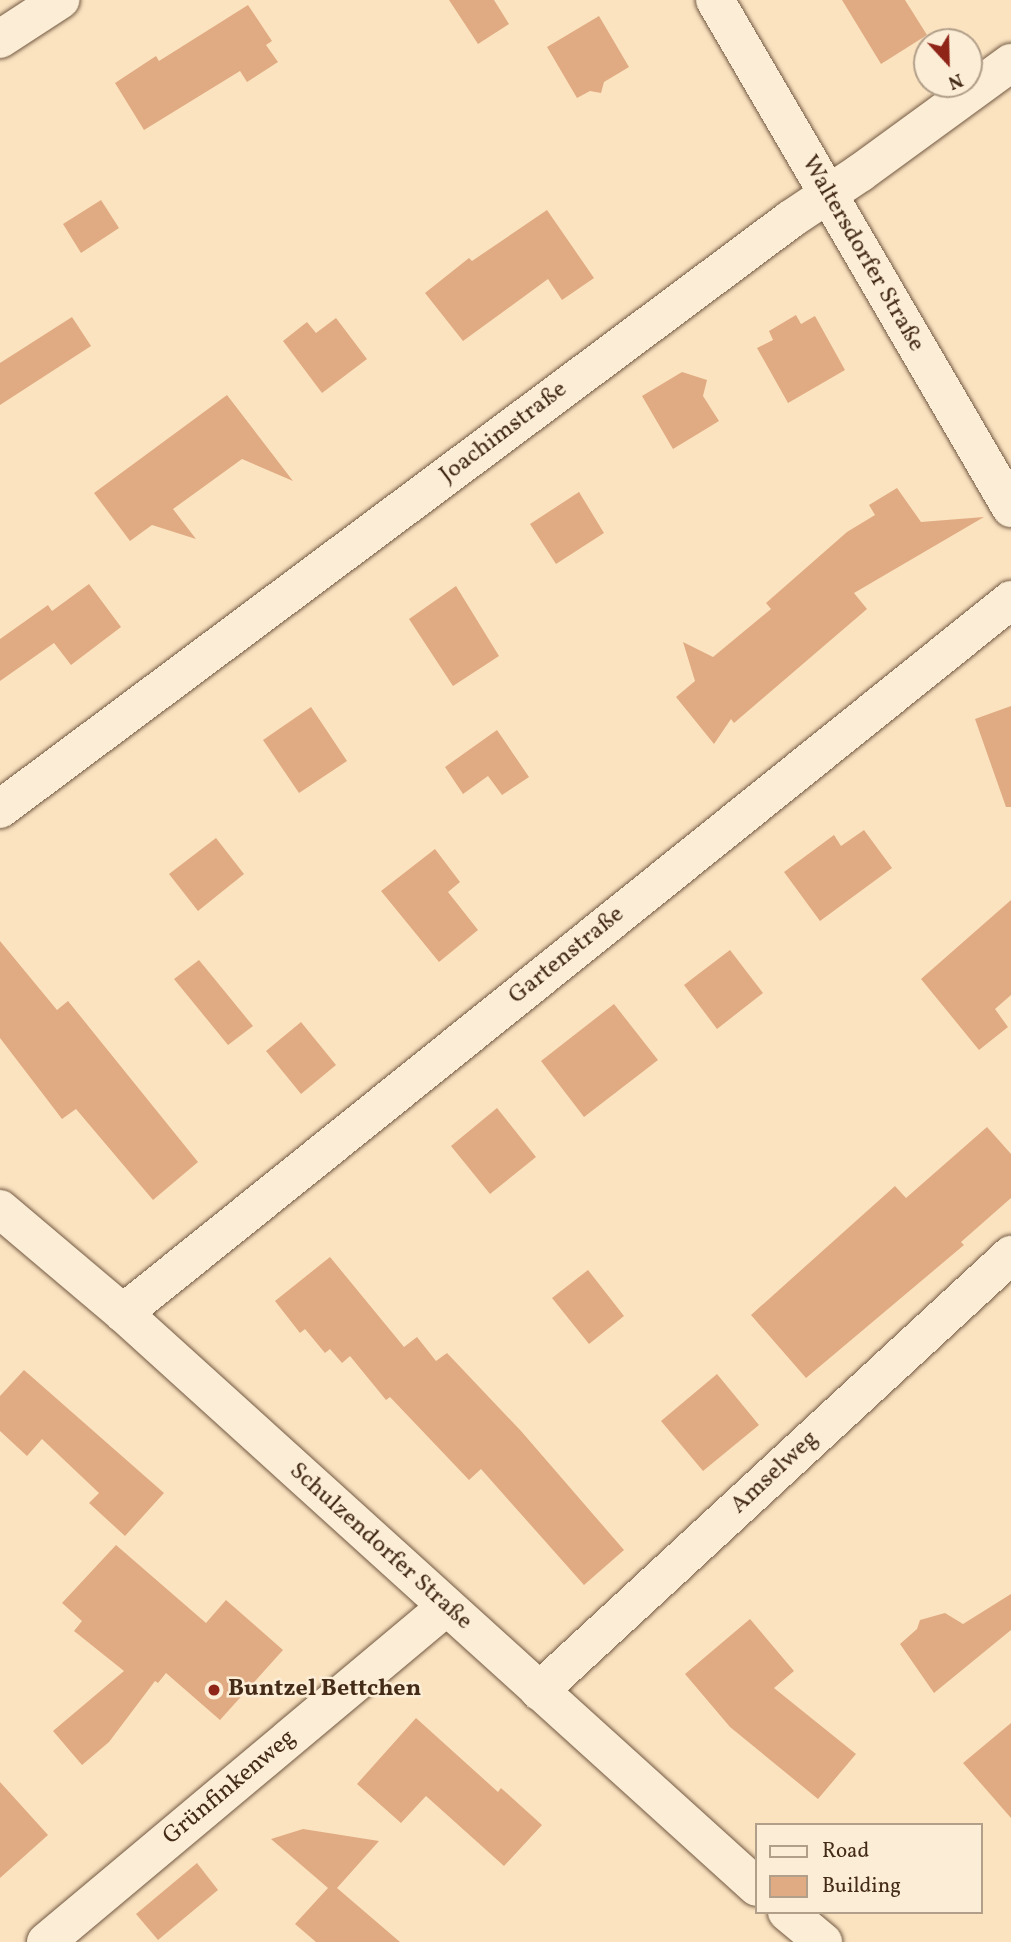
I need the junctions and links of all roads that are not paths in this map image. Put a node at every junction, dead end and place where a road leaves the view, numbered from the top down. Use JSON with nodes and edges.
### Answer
{"nodes":[{"id":1,"x":60,"y":0,"type":"edge"},
{"id":2,"x":715,"y":0,"type":"edge"},
{"id":3,"x":0,"y":39,"type":"edge"},
{"id":4,"x":1011,"y":63,"type":"edge"},
{"id":5,"x":827,"y":195,"type":"junction"},
{"id":6,"x":1011,"y":508,"type":"edge"},
{"id":7,"x":1011,"y":600,"type":"edge"},
{"id":8,"x":0,"y":809,"type":"edge"},
{"id":9,"x":0,"y":1209,"type":"edge"},
{"id":10,"x":1011,"y":1255,"type":"edge"},
{"id":11,"x":123,"y":1313,"type":"junction"},
{"id":12,"x":446,"y":1607,"type":"junction"},
{"id":13,"x":539,"y":1691,"type":"junction"},
{"id":14,"x":755,"y":1885,"type":"edge"},
{"id":15,"x":789,"y":1914,"type":"edge"},
{"id":16,"x":46,"y":1942,"type":"edge"},
{"id":17,"x":823,"y":1942,"type":"edge"}],
"edges":[{"from":1,"to":3,"type":"street"},
{"from":2,"to":5,"type":"street","name":"Waltersdorfer Straße"},
{"from":4,"to":5,"type":"street","name":"Joachimstraße"},
{"from":5,"to":6,"type":"street","name":"Waltersdorfer Straße"},
{"from":5,"to":8,"type":"street","name":"Joachimstraße"},
{"from":7,"to":11,"type":"street","name":"Gartenstraße"},
{"from":9,"to":11,"type":"street","name":"Schulzendorfer Straße"},
{"from":10,"to":13,"type":"street","name":"Amselweg"},
{"from":11,"to":12,"type":"street","name":"Schulzendorfer Straße"},
{"from":12,"to":13,"type":"street","name":"Schulzendorfer Straße"},
{"from":12,"to":16,"type":"street","name":"Grünfinkenweg"},
{"from":13,"to":14,"type":"street","name":"Schulzendorfer Straße"},
{"from":15,"to":17,"type":"street"}]}
